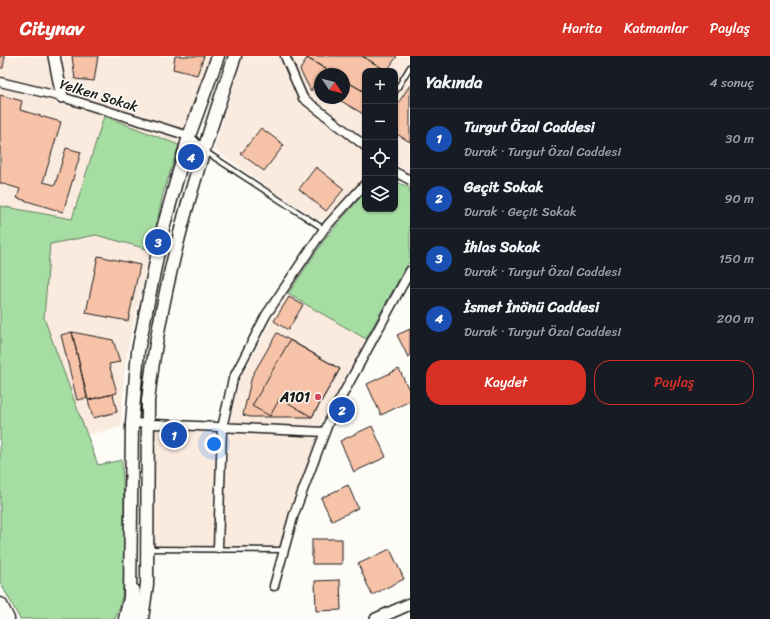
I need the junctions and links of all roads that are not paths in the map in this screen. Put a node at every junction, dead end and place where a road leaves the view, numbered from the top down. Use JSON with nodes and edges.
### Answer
{"nodes":[{"id":1,"x":54,"y":56,"type":"edge"},
{"id":2,"x":218,"y":56,"type":"edge"},
{"id":3,"x":235,"y":56,"type":"edge"},
{"id":4,"x":285,"y":56,"type":"edge"},
{"id":5,"x":410,"y":67,"type":"edge"},
{"id":6,"x":0,"y":82,"type":"edge"},
{"id":7,"x":398,"y":87,"type":"edge"},
{"id":8,"x":62,"y":97,"type":"junction"},
{"id":9,"x":189,"y":136,"type":"junction"},
{"id":10,"x":362,"y":142,"type":"edge"},
{"id":11,"x":203,"y":150,"type":"junction"},
{"id":12,"x":398,"y":174,"type":"edge"},
{"id":13,"x":410,"y":180,"type":"edge"},
{"id":14,"x":362,"y":187,"type":"edge"},
{"id":15,"x":324,"y":229,"type":"junction"},
{"id":16,"x":410,"y":272,"type":"edge"},
{"id":17,"x":132,"y":423,"type":"junction"},
{"id":18,"x":147,"y":424,"type":"junction"},
{"id":19,"x":222,"y":428,"type":"junction"},
{"id":20,"x":325,"y":432,"type":"junction"},
{"id":21,"x":218,"y":548,"type":"junction"},
{"id":22,"x":147,"y":549,"type":"junction"},
{"id":23,"x":284,"y":550,"type":"junction"},
{"id":24,"x":131,"y":569,"type":"junction"},
{"id":25,"x":147,"y":584,"type":"junction"},
{"id":26,"x":274,"y":586,"type":"dead end"},
{"id":27,"x":410,"y":604,"type":"edge"},
{"id":28,"x":0,"y":605,"type":"edge"},
{"id":29,"x":7,"y":619,"type":"edge"},
{"id":30,"x":125,"y":619,"type":"edge"},
{"id":31,"x":132,"y":619,"type":"edge"},
{"id":32,"x":142,"y":619,"type":"edge"},
{"id":33,"x":149,"y":619,"type":"edge"},
{"id":34,"x":377,"y":619,"type":"edge"}],
"edges":[{"from":1,"to":8,"type":"street"},
{"from":2,"to":9,"type":"main road"},
{"from":3,"to":11,"type":"main road"},
{"from":4,"to":10,"type":"street"},
{"from":5,"to":7,"type":"lane"},
{"from":6,"to":8,"type":"street","name":"Yelken Sokak"},
{"from":8,"to":9,"type":"street","name":"Yelken Sokak"},
{"from":9,"to":11,"type":"street"},
{"from":9,"to":17,"type":"main road"},
{"from":11,"to":15,"type":"lane"},
{"from":11,"to":18,"type":"main road"},
{"from":12,"to":13,"type":"street"},
{"from":14,"to":15,"type":"street"},
{"from":15,"to":19,"type":"street"},
{"from":16,"to":20,"type":"street"},
{"from":17,"to":18,"type":"street"},
{"from":17,"to":24,"type":"main road"},
{"from":18,"to":19,"type":"street"},
{"from":18,"to":22,"type":"main road"},
{"from":19,"to":20,"type":"street"},
{"from":19,"to":21,"type":"street"},
{"from":20,"to":23,"type":"street"},
{"from":21,"to":22,"type":"lane"},
{"from":21,"to":23,"type":"lane"},
{"from":22,"to":25,"type":"main road"},
{"from":23,"to":26,"type":"street"},
{"from":24,"to":30,"type":"main road"},
{"from":24,"to":31,"type":"street"},
{"from":25,"to":32,"type":"main road"},
{"from":25,"to":33,"type":"street"},
{"from":27,"to":34,"type":"street"},
{"from":28,"to":29,"type":"highway"}]}
